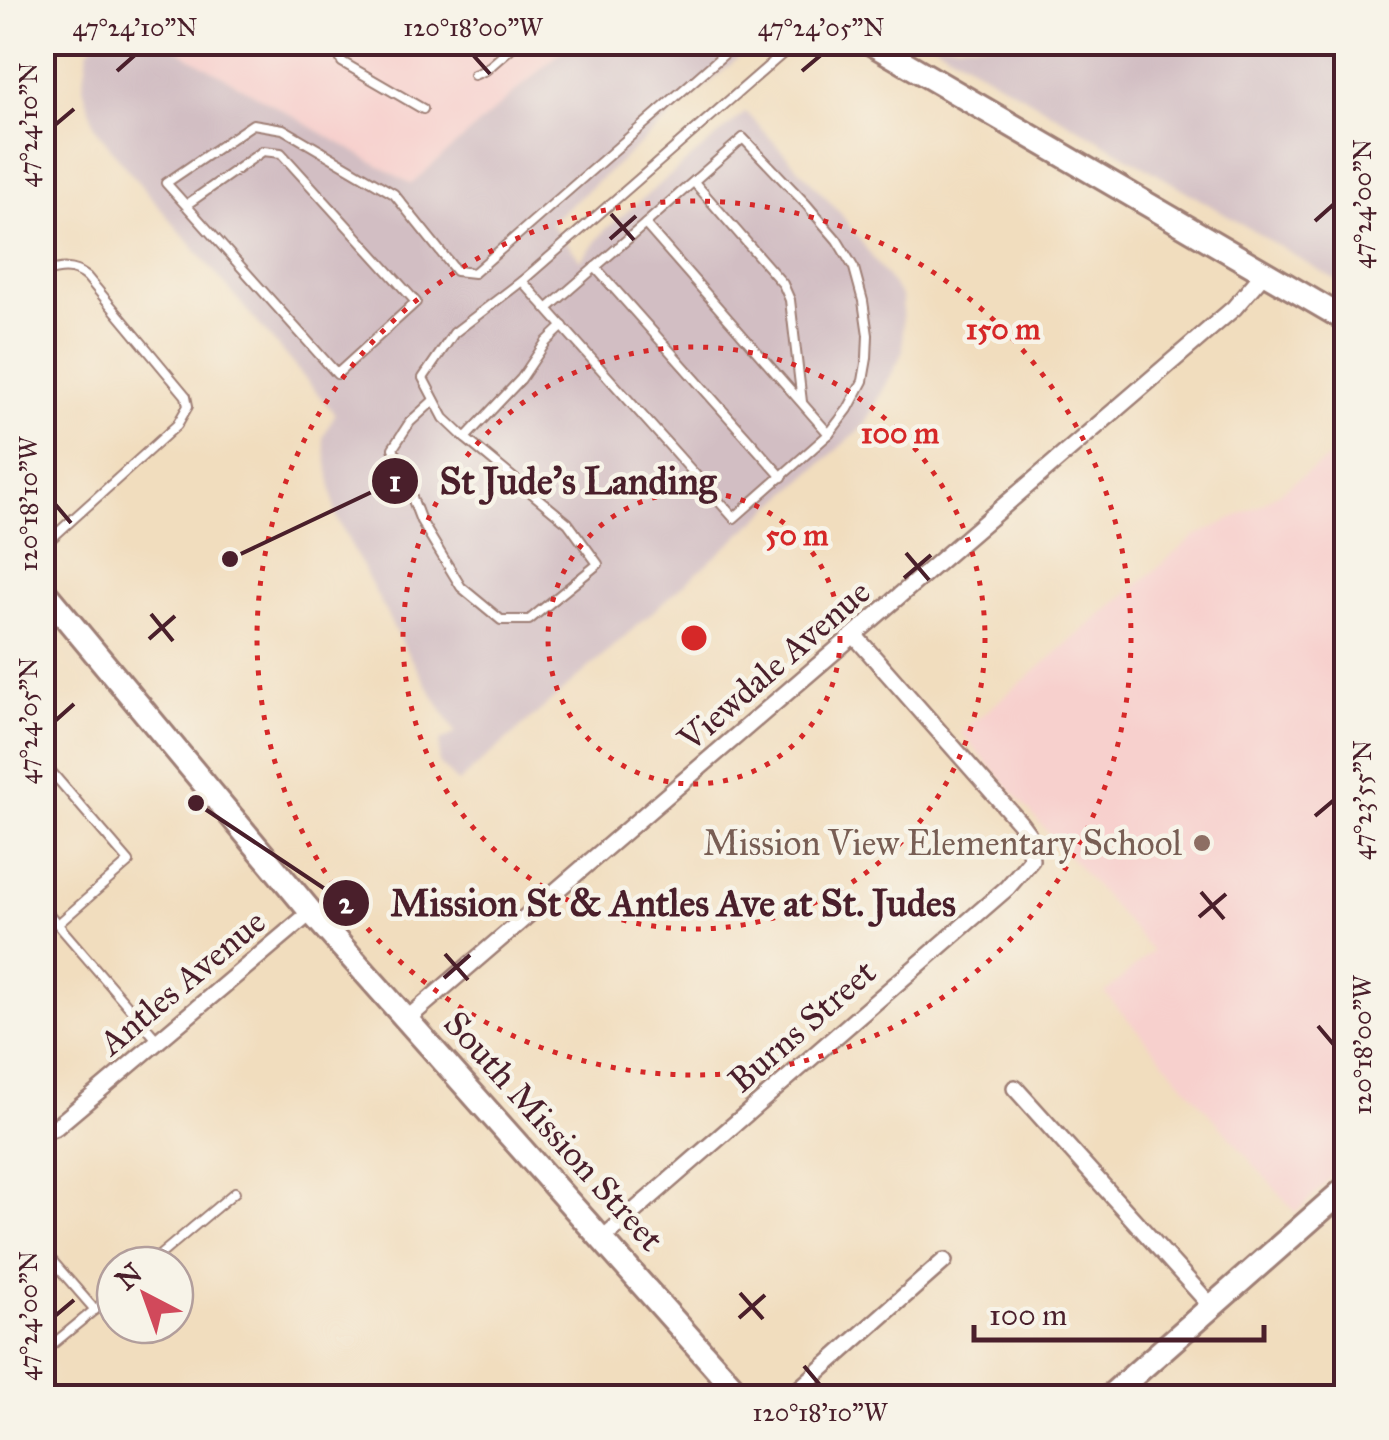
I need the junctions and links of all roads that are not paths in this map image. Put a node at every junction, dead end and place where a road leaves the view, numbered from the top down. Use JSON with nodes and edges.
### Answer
{"nodes":[{"id":1,"x":333,"y":42,"type":"edge"},
{"id":2,"x":518,"y":42,"type":"edge"},
{"id":3,"x":738,"y":42,"type":"edge"},
{"id":4,"x":796,"y":42,"type":"edge"},
{"id":5,"x":869,"y":42,"type":"edge"},
{"id":6,"x":474,"y":75,"type":"dead end"},
{"id":7,"x":423,"y":109,"type":"dead end"},
{"id":8,"x":694,"y":182,"type":"junction"},
{"id":9,"x":186,"y":206,"type":"junction"},
{"id":10,"x":646,"y":224,"type":"junction"},
{"id":11,"x":596,"y":267,"type":"junction"},
{"id":12,"x":1264,"y":272,"type":"junction"},
{"id":13,"x":42,"y":273,"type":"edge"},
{"id":14,"x":522,"y":282,"type":"junction"},
{"id":15,"x":547,"y":308,"type":"junction"},
{"id":16,"x":1346,"y":320,"type":"edge"},
{"id":17,"x":562,"y":326,"type":"junction"},
{"id":18,"x":434,"y":400,"type":"junction"},
{"id":19,"x":802,"y":404,"type":"junction"},
{"id":20,"x":829,"y":434,"type":"junction"},
{"id":21,"x":465,"y":438,"type":"junction"},
{"id":22,"x":782,"y":476,"type":"junction"},
{"id":23,"x":42,"y":548,"type":"edge"},
{"id":24,"x":42,"y":589,"type":"edge"},
{"id":25,"x":854,"y":635,"type":"junction"},
{"id":26,"x":42,"y":761,"type":"edge"},
{"id":27,"x":42,"y":906,"type":"edge"},
{"id":28,"x":311,"y":912,"type":"junction"},
{"id":29,"x":58,"y":924,"type":"junction"},
{"id":30,"x":407,"y":1019,"type":"junction"},
{"id":31,"x":158,"y":1041,"type":"junction"},
{"id":32,"x":1014,"y":1088,"type":"dead end"},
{"id":33,"x":42,"y":1111,"type":"edge"},
{"id":34,"x":49,"y":1129,"type":"edge"},
{"id":35,"x":1346,"y":1188,"type":"edge"},
{"id":36,"x":235,"y":1192,"type":"dead end"},
{"id":37,"x":602,"y":1239,"type":"junction"},
{"id":38,"x":172,"y":1245,"type":"edge"},
{"id":39,"x":42,"y":1248,"type":"edge"},
{"id":40,"x":944,"y":1261,"type":"dead end"},
{"id":41,"x":1212,"y":1307,"type":"junction"},
{"id":42,"x":94,"y":1310,"type":"joint"},
{"id":43,"x":42,"y":1353,"type":"edge"},
{"id":44,"x":742,"y":1398,"type":"edge"},
{"id":45,"x":789,"y":1398,"type":"edge"},
{"id":46,"x":1108,"y":1398,"type":"edge"}],
"edges":[{"from":1,"to":7,"type":"lane"},
{"from":2,"to":6,"type":"lane"},
{"from":3,"to":9,"type":"lane"},
{"from":4,"to":14,"type":"lane"},
{"from":5,"to":12,"type":"main road"},
{"from":8,"to":10,"type":"lane"},
{"from":8,"to":19,"type":"lane"},
{"from":8,"to":20,"type":"lane"},
{"from":9,"to":9,"type":"lane"},
{"from":10,"to":11,"type":"lane"},
{"from":10,"to":19,"type":"lane"},
{"from":11,"to":15,"type":"lane"},
{"from":11,"to":22,"type":"lane"},
{"from":12,"to":16,"type":"main road"},
{"from":12,"to":25,"type":"street","name":"Viewdale Avenue"},
{"from":13,"to":23,"type":"lane"},
{"from":14,"to":15,"type":"lane"},
{"from":14,"to":18,"type":"lane"},
{"from":15,"to":17,"type":"lane"},
{"from":17,"to":21,"type":"lane"},
{"from":17,"to":22,"type":"lane"},
{"from":18,"to":21,"type":"lane"},
{"from":18,"to":21,"type":"lane"},
{"from":19,"to":20,"type":"lane"},
{"from":20,"to":22,"type":"lane"},
{"from":24,"to":28,"type":"main road","name":"South Mission Street"},
{"from":25,"to":30,"type":"street","name":"Viewdale Avenue"},
{"from":25,"to":37,"type":"street","name":"Burns Street"},
{"from":26,"to":29,"type":"lane"},
{"from":27,"to":29,"type":"lane"},
{"from":28,"to":30,"type":"main road","name":"South Mission Street"},
{"from":28,"to":31,"type":"street","name":"Antles Avenue"},
{"from":29,"to":31,"type":"lane"},
{"from":30,"to":37,"type":"main road","name":"South Mission Street"},
{"from":31,"to":34,"type":"street","name":"Antles Avenue"},
{"from":32,"to":41,"type":"street"},
{"from":33,"to":34,"type":"street"},
{"from":35,"to":41,"type":"main road"},
{"from":36,"to":38,"type":"lane"},
{"from":37,"to":44,"type":"main road","name":"South Mission Street"},
{"from":39,"to":42,"type":"lane"},
{"from":40,"to":45,"type":"street"},
{"from":41,"to":46,"type":"main road"},
{"from":42,"to":43,"type":"lane"}]}
